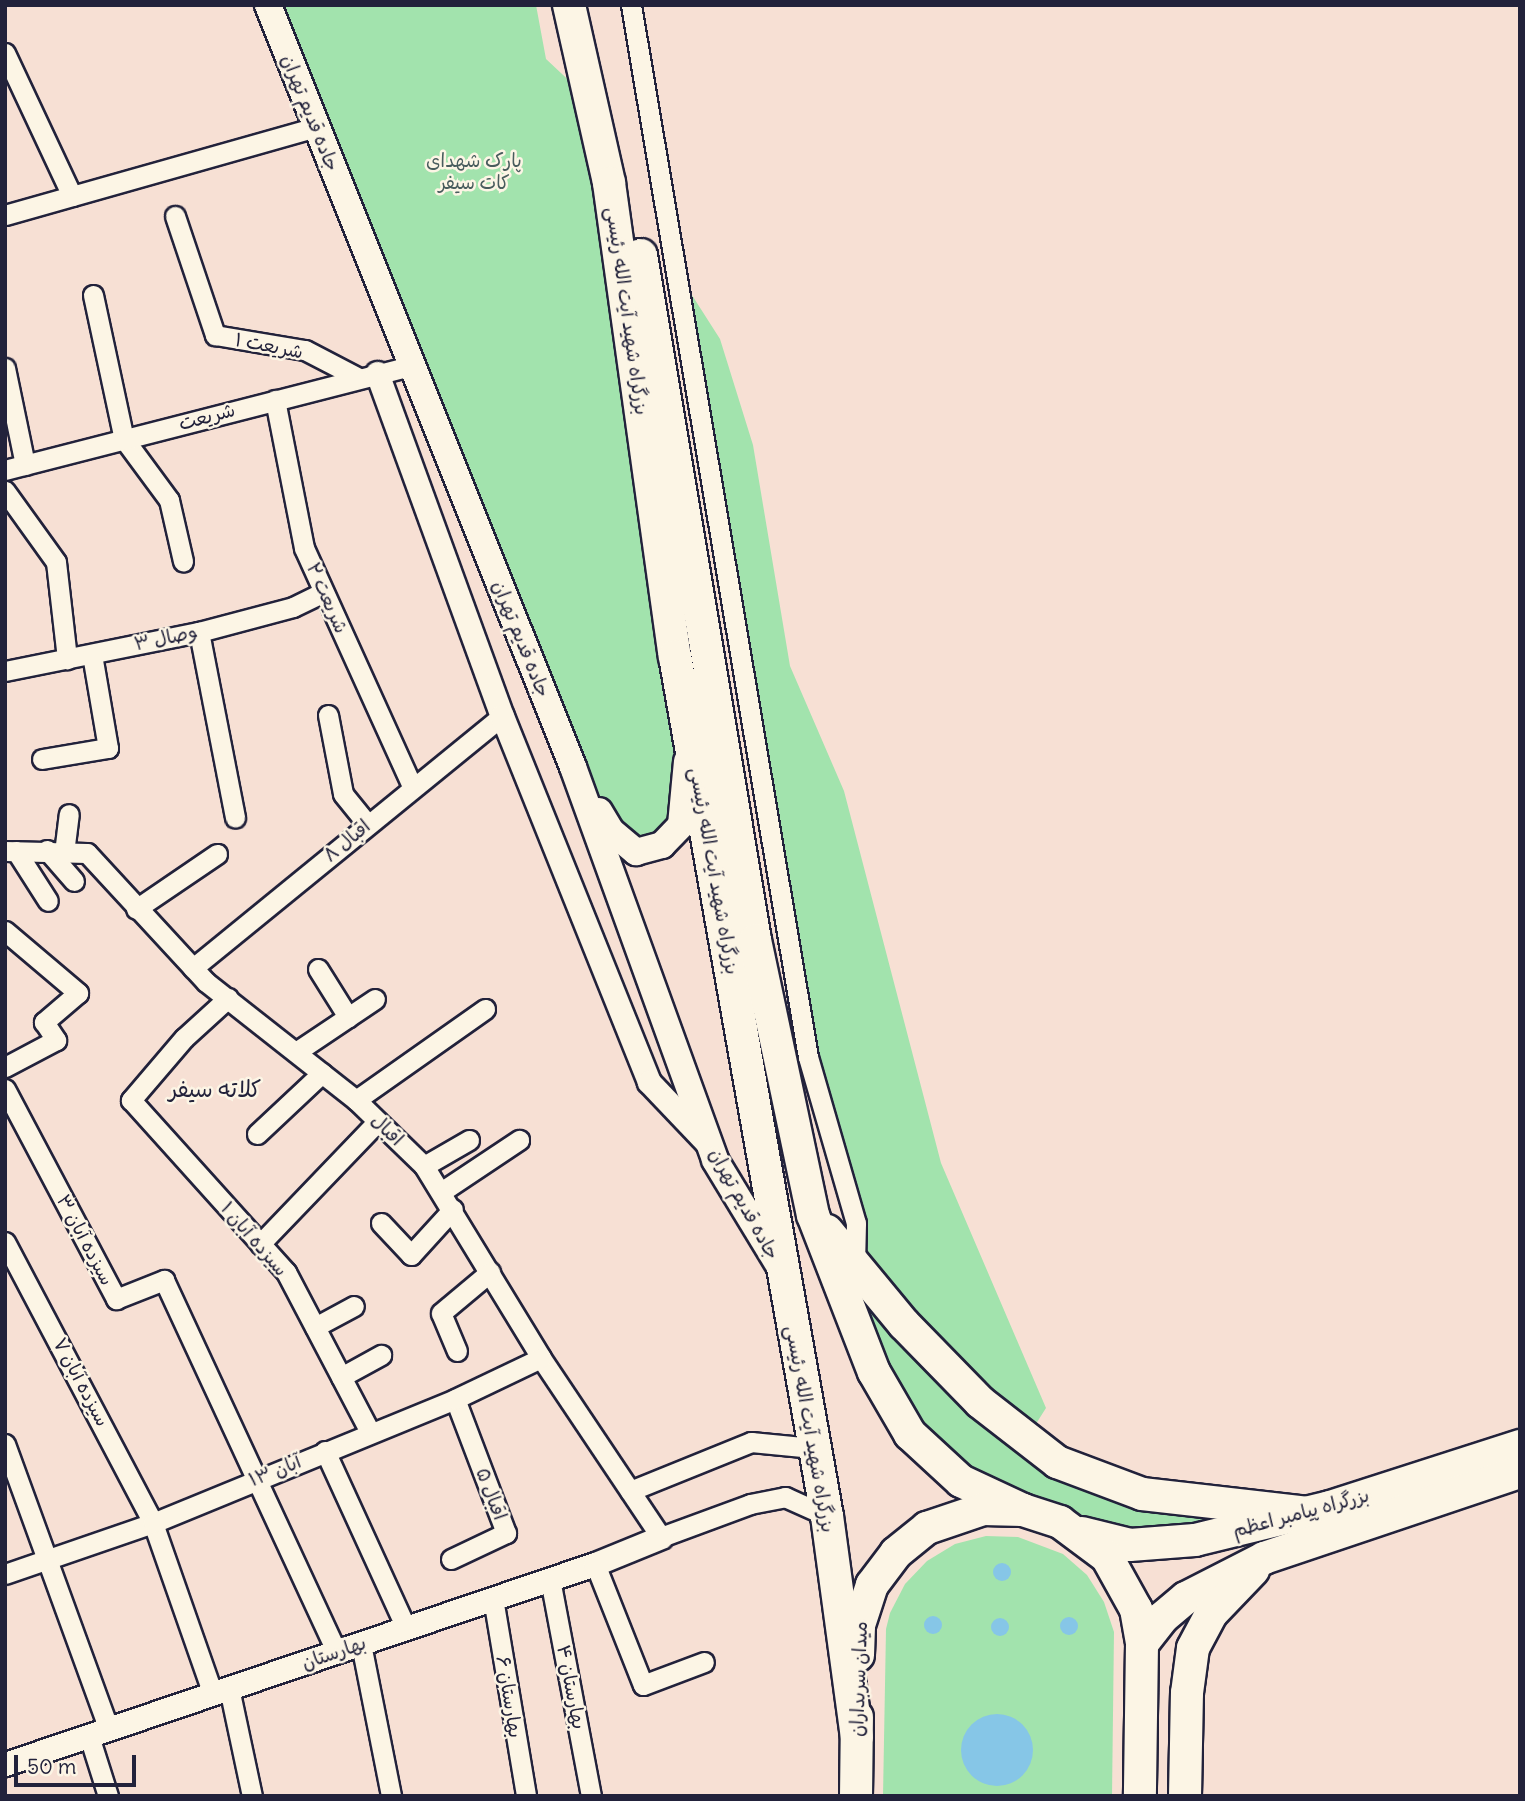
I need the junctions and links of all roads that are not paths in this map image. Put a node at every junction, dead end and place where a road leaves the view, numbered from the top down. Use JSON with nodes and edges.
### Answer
{"nodes":[{"id":1,"x":268,"y":5,"type":"edge"},
{"id":2,"x":569,"y":5,"type":"edge"},
{"id":3,"x":587,"y":5,"type":"edge"},
{"id":4,"x":631,"y":5,"type":"edge"},
{"id":5,"x":5,"y":52,"type":"edge"},
{"id":6,"x":316,"y":127,"type":"junction"},
{"id":7,"x":72,"y":196,"type":"junction"},
{"id":8,"x":5,"y":215,"type":"edge"},
{"id":9,"x":176,"y":216,"type":"dead end"},
{"id":10,"x":93,"y":295,"type":"dead end"},
{"id":11,"x":410,"y":366,"type":"junction"},
{"id":12,"x":5,"y":368,"type":"edge"},
{"id":13,"x":368,"y":375,"type":"junction"},
{"id":14,"x":650,"y":384,"type":"junction"},
{"id":15,"x":275,"y":400,"type":"junction"},
{"id":16,"x":124,"y":439,"type":"junction"},
{"id":17,"x":25,"y":465,"type":"junction"},
{"id":18,"x":5,"y":470,"type":"edge"},
{"id":19,"x":5,"y":491,"type":"edge"},
{"id":20,"x":183,"y":561,"type":"dead end"},
{"id":21,"x":324,"y":592,"type":"junction"},
{"id":22,"x":199,"y":632,"type":"junction"},
{"id":23,"x":92,"y":654,"type":"junction"},
{"id":24,"x":66,"y":659,"type":"junction"},
{"id":25,"x":5,"y":671,"type":"edge"},
{"id":26,"x":328,"y":715,"type":"dead end"},
{"id":27,"x":502,"y":716,"type":"junction"},
{"id":28,"x":690,"y":738,"type":"junction"},
{"id":29,"x":42,"y":759,"type":"dead end"},
{"id":30,"x":573,"y":767,"type":"junction"},
{"id":31,"x":412,"y":786,"type":"junction"},
{"id":32,"x":69,"y":814,"type":"dead end"},
{"id":33,"x":235,"y":818,"type":"dead end"},
{"id":34,"x":367,"y":824,"type":"junction"},
{"id":35,"x":11,"y":851,"type":"edge"},
{"id":36,"x":55,"y":851,"type":"junction"},
{"id":37,"x":217,"y":854,"type":"dead end"},
{"id":38,"x":74,"y":881,"type":"dead end"},
{"id":39,"x":781,"y":890,"type":"junction"},
{"id":40,"x":48,"y":901,"type":"dead end"},
{"id":41,"x":136,"y":909,"type":"junction"},
{"id":42,"x":5,"y":931,"type":"edge"},
{"id":43,"x":755,"y":940,"type":"junction"},
{"id":44,"x":193,"y":968,"type":"junction"},
{"id":45,"x":318,"y":969,"type":"dead end"},
{"id":46,"x":228,"y":998,"type":"junction"},
{"id":47,"x":375,"y":999,"type":"dead end"},
{"id":48,"x":485,"y":1009,"type":"dead end"},
{"id":49,"x":348,"y":1017,"type":"junction"},
{"id":50,"x":296,"y":1052,"type":"junction"},
{"id":51,"x":5,"y":1067,"type":"edge"},
{"id":52,"x":322,"y":1073,"type":"junction"},
{"id":53,"x":5,"y":1089,"type":"edge"},
{"id":54,"x":356,"y":1100,"type":"junction"},
{"id":55,"x":378,"y":1121,"type":"junction"},
{"id":56,"x":257,"y":1134,"type":"dead end"},
{"id":57,"x":469,"y":1140,"type":"dead end"},
{"id":58,"x":519,"y":1140,"type":"dead end"},
{"id":59,"x":710,"y":1146,"type":"junction"},
{"id":60,"x":424,"y":1166,"type":"junction"},
{"id":61,"x":441,"y":1192,"type":"junction"},
{"id":62,"x":453,"y":1209,"type":"junction"},
{"id":63,"x":813,"y":1215,"type":"junction"},
{"id":64,"x":381,"y":1223,"type":"dead end"},
{"id":65,"x":5,"y":1242,"type":"edge"},
{"id":66,"x":260,"y":1244,"type":"junction"},
{"id":67,"x":855,"y":1265,"type":"junction"},
{"id":68,"x":780,"y":1268,"type":"junction"},
{"id":69,"x":490,"y":1272,"type":"junction"},
{"id":70,"x":354,"y":1307,"type":"dead end"},
{"id":71,"x":315,"y":1327,"type":"junction"},
{"id":72,"x":457,"y":1351,"type":"dead end"},
{"id":73,"x":381,"y":1355,"type":"dead end"},
{"id":74,"x":541,"y":1358,"type":"junction"},
{"id":75,"x":341,"y":1377,"type":"junction"},
{"id":76,"x":455,"y":1399,"type":"junction"},
{"id":77,"x":370,"y":1432,"type":"junction"},
{"id":78,"x":5,"y":1444,"type":"edge"},
{"id":79,"x":1520,"y":1447,"type":"edge"},
{"id":80,"x":813,"y":1448,"type":"junction"},
{"id":81,"x":325,"y":1451,"type":"junction"},
{"id":82,"x":1520,"y":1472,"type":"edge"},
{"id":83,"x":258,"y":1478,"type":"junction"},
{"id":84,"x":630,"y":1491,"type":"junction"},
{"id":85,"x":1023,"y":1510,"type":"junction"},
{"id":86,"x":1310,"y":1513,"type":"junction"},
{"id":87,"x":827,"y":1516,"type":"junction"},
{"id":88,"x":153,"y":1523,"type":"junction"},
{"id":89,"x":1077,"y":1532,"type":"junction"},
{"id":90,"x":661,"y":1537,"type":"junction"},
{"id":91,"x":1264,"y":1558,"type":"junction"},
{"id":92,"x":451,"y":1559,"type":"dead end"},
{"id":93,"x":48,"y":1562,"type":"junction"},
{"id":94,"x":595,"y":1563,"type":"junction"},
{"id":95,"x":5,"y":1574,"type":"edge"},
{"id":96,"x":550,"y":1579,"type":"junction"},
{"id":97,"x":493,"y":1598,"type":"junction"},
{"id":98,"x":406,"y":1628,"type":"junction"},
{"id":99,"x":361,"y":1644,"type":"junction"},
{"id":100,"x":1142,"y":1644,"type":"junction"},
{"id":101,"x":337,"y":1652,"type":"junction"},
{"id":102,"x":704,"y":1662,"type":"dead end"},
{"id":103,"x":221,"y":1691,"type":"junction"},
{"id":104,"x":99,"y":1732,"type":"junction"},
{"id":105,"x":857,"y":1737,"type":"junction"},
{"id":106,"x":5,"y":1764,"type":"edge"},
{"id":107,"x":108,"y":1796,"type":"edge"},
{"id":108,"x":252,"y":1796,"type":"edge"},
{"id":109,"x":391,"y":1796,"type":"edge"},
{"id":110,"x":526,"y":1796,"type":"edge"},
{"id":111,"x":591,"y":1796,"type":"edge"},
{"id":112,"x":856,"y":1796,"type":"edge"},
{"id":113,"x":1140,"y":1796,"type":"edge"},
{"id":114,"x":1185,"y":1796,"type":"edge"}],
"edges":[{"from":1,"to":6,"type":"main road","name":"جاده قدیم تهران"},
{"from":2,"to":14,"type":"highway","name":"بزرگراه شهید آیت الله رئیسی"},
{"from":3,"to":14,"type":"highway","name":"بزرگراه شهید آیت الله رئیسی"},
{"from":4,"to":39,"type":"street"},
{"from":5,"to":7,"type":"street"},
{"from":6,"to":7,"type":"street"},
{"from":6,"to":11,"type":"main road","name":"جاده قدیم تهران"},
{"from":7,"to":8,"type":"street"},
{"from":9,"to":13,"type":"street","name":"شریعت ۱"},
{"from":10,"to":16,"type":"street"},
{"from":11,"to":13,"type":"street","name":"شریعت"},
{"from":11,"to":30,"type":"main road","name":"جاده قدیم تهران"},
{"from":12,"to":17,"type":"street"},
{"from":13,"to":15,"type":"street","name":"شریعت"},
{"from":13,"to":27,"type":"street"},
{"from":14,"to":28,"type":"highway","name":"بزرگراه شهید آیت الله رئیسی"},
{"from":14,"to":43,"type":"highway","name":"بزرگراه شهید آیت الله رئیسی"},
{"from":15,"to":16,"type":"street","name":"شریعت"},
{"from":15,"to":21,"type":"street","name":"شریعت ۲"},
{"from":16,"to":17,"type":"street","name":"شریعت"},
{"from":16,"to":20,"type":"street"},
{"from":17,"to":18,"type":"street","name":"شریعت"},
{"from":19,"to":24,"type":"street"},
{"from":21,"to":22,"type":"street","name":"وصال ۳"},
{"from":21,"to":31,"type":"street","name":"شریعت ۲"},
{"from":22,"to":23,"type":"street","name":"وصال ۳"},
{"from":22,"to":33,"type":"street"},
{"from":23,"to":24,"type":"street","name":"وصال ۳"},
{"from":23,"to":29,"type":"street"},
{"from":24,"to":25,"type":"street","name":"وصال ۳"},
{"from":26,"to":34,"type":"street"},
{"from":27,"to":31,"type":"street","name":"اقبال ۸"},
{"from":27,"to":59,"type":"street"},
{"from":28,"to":30,"type":"main road"},
{"from":28,"to":68,"type":"highway","name":"بزرگراه شهید آیت الله رئیسی"},
{"from":30,"to":59,"type":"main road","name":"جاده قدیم تهران"},
{"from":31,"to":34,"type":"street","name":"اقبال ۸"},
{"from":32,"to":36,"type":"street"},
{"from":34,"to":44,"type":"street","name":"اقبال ۸"},
{"from":35,"to":36,"type":"street","name":"اقبال"},
{"from":35,"to":40,"type":"street"},
{"from":36,"to":38,"type":"street"},
{"from":36,"to":41,"type":"street","name":"اقبال"},
{"from":37,"to":41,"type":"street"},
{"from":39,"to":43,"type":"street"},
{"from":39,"to":67,"type":"street"},
{"from":41,"to":44,"type":"street","name":"اقبال"},
{"from":42,"to":51,"type":"street"},
{"from":43,"to":63,"type":"highway","name":"بزرگراه شهید آیت الله رئیسی"},
{"from":44,"to":46,"type":"street","name":"اقبال"},
{"from":45,"to":49,"type":"street"},
{"from":46,"to":50,"type":"street","name":"اقبال"},
{"from":46,"to":66,"type":"street","name":"سیزده آبان ۱"},
{"from":47,"to":49,"type":"street"},
{"from":48,"to":54,"type":"street"},
{"from":49,"to":50,"type":"street"},
{"from":50,"to":52,"type":"street","name":"اقبال"},
{"from":52,"to":54,"type":"street","name":"اقبال"},
{"from":52,"to":56,"type":"street"},
{"from":53,"to":83,"type":"street","name":"سیزده آبان ۳"},
{"from":54,"to":55,"type":"street","name":"اقبال"},
{"from":55,"to":60,"type":"street","name":"اقبال"},
{"from":55,"to":66,"type":"street"},
{"from":57,"to":60,"type":"street"},
{"from":58,"to":61,"type":"street"},
{"from":59,"to":68,"type":"main road","name":"جاده قدیم تهران"},
{"from":60,"to":61,"type":"street","name":"اقبال"},
{"from":61,"to":62,"type":"street","name":"اقبال"},
{"from":62,"to":64,"type":"street"},
{"from":62,"to":69,"type":"street","name":"اقبال"},
{"from":63,"to":67,"type":"highway"},
{"from":63,"to":85,"type":"highway","name":"بزرگراه شهید آیت الله رئیسی"},
{"from":65,"to":88,"type":"street","name":"سیزده آبان ۷"},
{"from":66,"to":71,"type":"street","name":"سیزده آبان ۱"},
{"from":67,"to":86,"type":"highway"},
{"from":68,"to":80,"type":"highway","name":"بزرگراه شهید آیت الله رئیسی"},
{"from":69,"to":72,"type":"street"},
{"from":69,"to":74,"type":"street","name":"اقبال"},
{"from":70,"to":71,"type":"street"},
{"from":71,"to":75,"type":"street","name":"سیزده آبان ۱"},
{"from":73,"to":75,"type":"street"},
{"from":74,"to":76,"type":"street","name":"۱۳ آبان"},
{"from":74,"to":84,"type":"street","name":"اقبال"},
{"from":75,"to":77,"type":"street","name":"سیزده آبان ۱"},
{"from":76,"to":77,"type":"street","name":"۱۳ آبان"},
{"from":76,"to":92,"type":"street","name":"اقبال ۵"},
{"from":77,"to":81,"type":"street","name":"۱۳ آبان"},
{"from":78,"to":93,"type":"street"},
{"from":79,"to":86,"type":"highway","name":"بزرگراه پیامبر اعظم"},
{"from":80,"to":84,"type":"street"},
{"from":80,"to":87,"type":"highway","name":"بزرگراه شهید آیت الله رئیسی"},
{"from":81,"to":83,"type":"street","name":"۱۳ آبان"},
{"from":81,"to":98,"type":"street"},
{"from":82,"to":91,"type":"highway","name":"بزرگراه پیامبر اعظم"},
{"from":83,"to":88,"type":"street","name":"۱۳ آبان"},
{"from":83,"to":101,"type":"street"},
{"from":84,"to":90,"type":"street","name":"اقبال"},
{"from":85,"to":89,"type":"highway","name":"میدان سربداران"},
{"from":85,"to":105,"type":"highway","name":"میدان سربداران"},
{"from":86,"to":89,"type":"highway","name":"بزرگراه پیامبر اعظم"},
{"from":87,"to":90,"type":"street"},
{"from":87,"to":105,"type":"highway","name":"بزرگراه شهید آیت الله رئیسی"},
{"from":88,"to":93,"type":"street","name":"۱۳ آبان"},
{"from":88,"to":103,"type":"street","name":"سیزده آبان ۷"},
{"from":89,"to":100,"type":"highway","name":"میدان سربداران"},
{"from":90,"to":94,"type":"street","name":"بهارستان"},
{"from":91,"to":100,"type":"highway","name":"بزرگراه پیامبر اعظم"},
{"from":91,"to":114,"type":"highway"},
{"from":93,"to":95,"type":"street","name":"۱۳ آبان"},
{"from":93,"to":104,"type":"street"},
{"from":94,"to":96,"type":"street","name":"بهارستان"},
{"from":94,"to":102,"type":"street"},
{"from":96,"to":97,"type":"street","name":"بهارستان"},
{"from":96,"to":111,"type":"street","name":"بهارستان ۴"},
{"from":97,"to":98,"type":"street","name":"بهارستان"},
{"from":97,"to":110,"type":"street","name":"بهارستان ۶"},
{"from":98,"to":99,"type":"street","name":"بهارستان"},
{"from":99,"to":101,"type":"street","name":"بهارستان"},
{"from":99,"to":109,"type":"street"},
{"from":100,"to":113,"type":"highway","name":"میدان سربداران"},
{"from":101,"to":103,"type":"street","name":"بهارستان"},
{"from":103,"to":104,"type":"street","name":"بهارستان"},
{"from":103,"to":108,"type":"street","name":"سیزده آبان ۷"},
{"from":104,"to":106,"type":"street","name":"بهارستان"},
{"from":104,"to":107,"type":"street"},
{"from":105,"to":112,"type":"highway","name":"میدان سربداران"}]}
